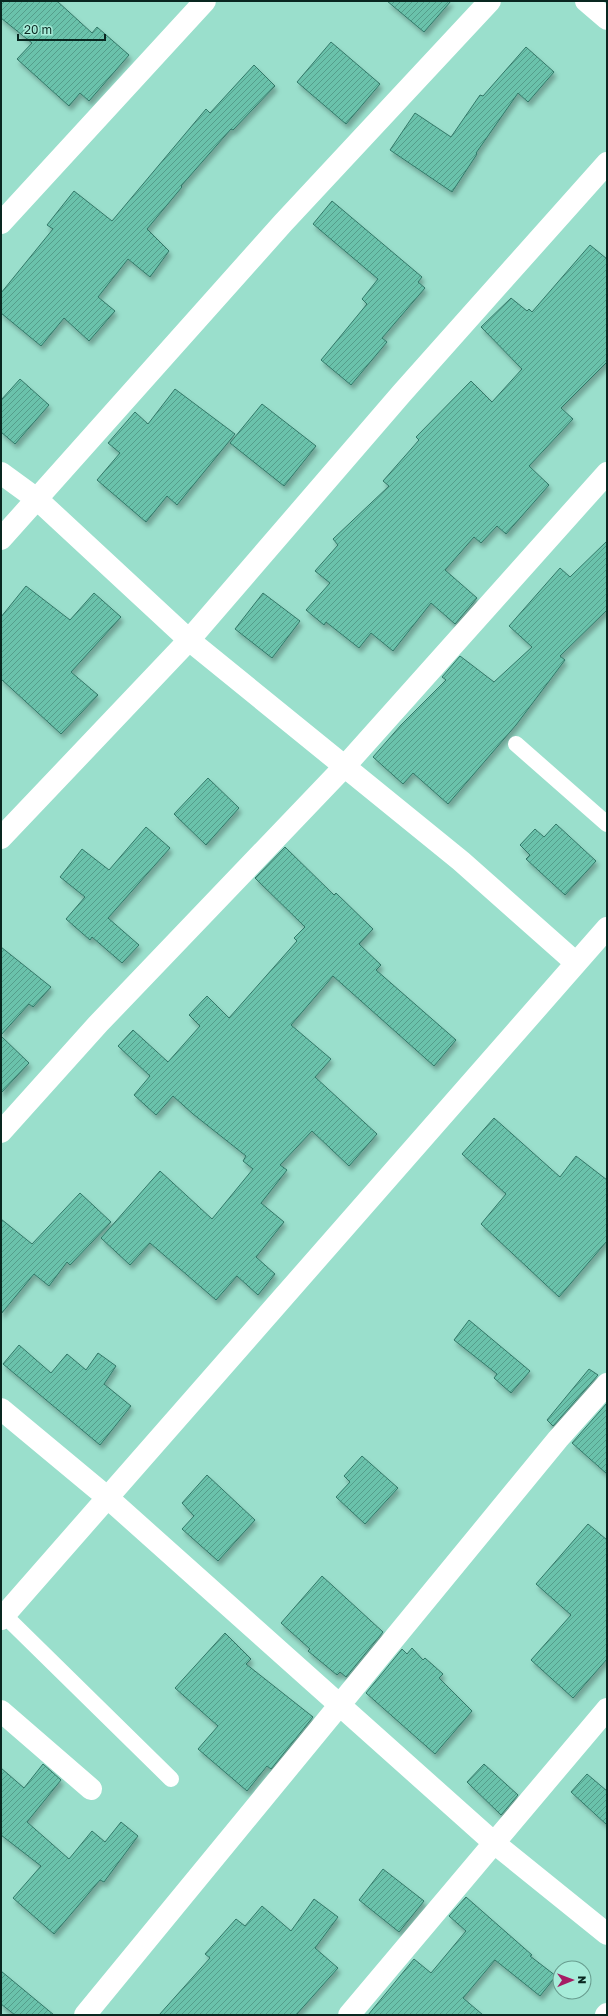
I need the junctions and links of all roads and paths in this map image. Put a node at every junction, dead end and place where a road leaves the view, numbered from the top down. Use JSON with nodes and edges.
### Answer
{"nodes":[{"id":1,"x":205,"y":1,"type":"edge"},
{"id":2,"x":490,"y":1,"type":"edge"},
{"id":3,"x":586,"y":1,"type":"edge"},
{"id":4,"x":607,"y":19,"type":"edge"},
{"id":5,"x":607,"y":163,"type":"edge"},
{"id":6,"x":1,"y":223,"type":"edge"},
{"id":7,"x":1,"y":473,"type":"edge"},
{"id":8,"x":607,"y":473,"type":"edge"},
{"id":9,"x":38,"y":500,"type":"junction"},
{"id":10,"x":1,"y":539,"type":"edge"},
{"id":11,"x":189,"y":640,"type":"junction"},
{"id":12,"x":516,"y":744,"type":"dead end"},
{"id":13,"x":345,"y":766,"type":"junction"},
{"id":14,"x":607,"y":824,"type":"edge"},
{"id":15,"x":1,"y":838,"type":"edge"},
{"id":16,"x":607,"y":928,"type":"edge"},
{"id":17,"x":576,"y":963,"type":"junction"},
{"id":18,"x":1,"y":1132,"type":"edge"},
{"id":19,"x":607,"y":1384,"type":"edge"},
{"id":20,"x":1,"y":1409,"type":"edge"},
{"id":21,"x":108,"y":1498,"type":"junction"},
{"id":22,"x":3,"y":1617,"type":"edge"},
{"id":23,"x":338,"y":1705,"type":"junction"},
{"id":24,"x":607,"y":1708,"type":"edge"},
{"id":25,"x":1,"y":1711,"type":"edge"},
{"id":26,"x":171,"y":1780,"type":"dead end"},
{"id":27,"x":91,"y":1789,"type":"dead end"},
{"id":28,"x":493,"y":1842,"type":"junction"},
{"id":29,"x":607,"y":1934,"type":"edge"},
{"id":30,"x":85,"y":2015,"type":"edge"},
{"id":31,"x":349,"y":2015,"type":"edge"}],
"edges":[{"from":1,"to":6,"type":"street"},
{"from":2,"to":9,"type":"street"},
{"from":3,"to":4,"type":"street"},
{"from":5,"to":11,"type":"street"},
{"from":7,"to":9,"type":"street"},
{"from":8,"to":13,"type":"street"},
{"from":9,"to":10,"type":"street"},
{"from":9,"to":11,"type":"street"},
{"from":11,"to":13,"type":"street"},
{"from":11,"to":15,"type":"street"},
{"from":12,"to":14,"type":"lane"},
{"from":13,"to":17,"type":"street"},
{"from":13,"to":18,"type":"street"},
{"from":16,"to":17,"type":"street"},
{"from":17,"to":21,"type":"street"},
{"from":19,"to":23,"type":"street"},
{"from":20,"to":21,"type":"street"},
{"from":21,"to":22,"type":"street"},
{"from":21,"to":23,"type":"street"},
{"from":22,"to":26,"type":"lane"},
{"from":23,"to":28,"type":"street"},
{"from":23,"to":30,"type":"street"},
{"from":24,"to":28,"type":"street"},
{"from":25,"to":27,"type":"street"},
{"from":28,"to":29,"type":"street"},
{"from":28,"to":31,"type":"street"}]}
